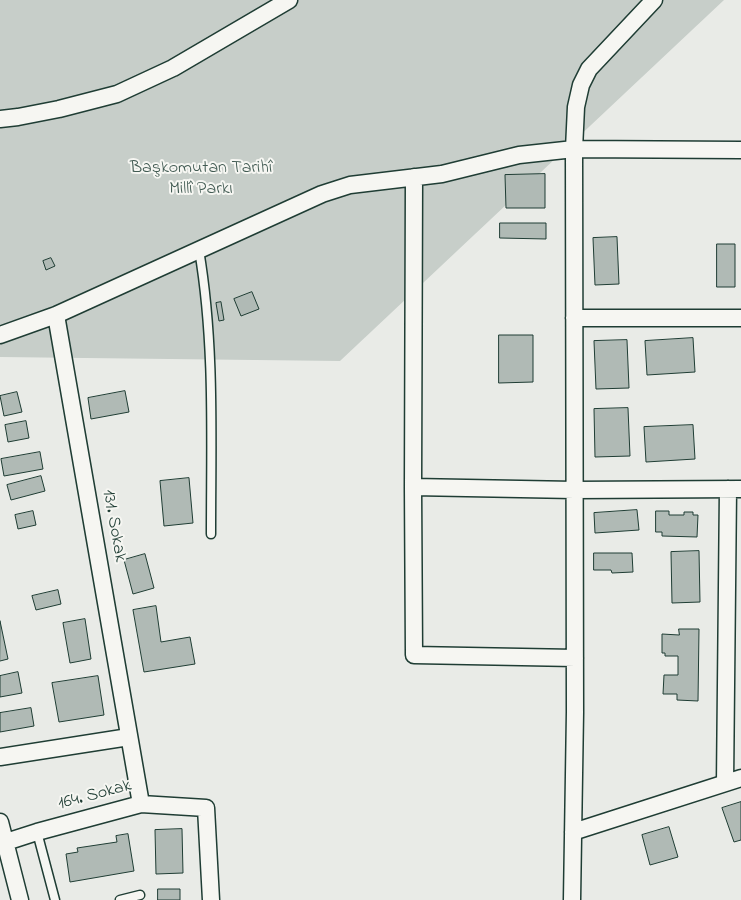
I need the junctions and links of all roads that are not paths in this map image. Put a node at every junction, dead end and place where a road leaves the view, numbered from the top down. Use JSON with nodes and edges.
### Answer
{"nodes":[{"id":1,"x":289,"y":0,"type":"edge"},
{"id":2,"x":654,"y":0,"type":"edge"},
{"id":3,"x":0,"y":119,"type":"edge"},
{"id":4,"x":574,"y":149,"type":"junction"},
{"id":5,"x":741,"y":150,"type":"edge"},
{"id":6,"x":414,"y":177,"type":"junction"},
{"id":7,"x":199,"y":250,"type":"junction"},
{"id":8,"x":56,"y":315,"type":"junction"},
{"id":9,"x":574,"y":318,"type":"junction"},
{"id":10,"x":741,"y":318,"type":"edge"},
{"id":11,"x":0,"y":335,"type":"edge"},
{"id":12,"x":414,"y":487,"type":"junction"},
{"id":13,"x":735,"y":489,"type":"edge"},
{"id":14,"x":574,"y":490,"type":"junction"},
{"id":15,"x":211,"y":534,"type":"dead end"},
{"id":16,"x":575,"y":658,"type":"junction"},
{"id":17,"x":129,"y":737,"type":"junction"},
{"id":18,"x":0,"y":757,"type":"edge"},
{"id":19,"x":741,"y":778,"type":"edge"},
{"id":20,"x":725,"y":783,"type":"junction"},
{"id":21,"x":141,"y":804,"type":"junction"},
{"id":22,"x":0,"y":822,"type":"edge"},
{"id":23,"x":37,"y":832,"type":"junction"},
{"id":24,"x":573,"y":832,"type":"junction"},
{"id":25,"x":2,"y":843,"type":"edge"},
{"id":26,"x":140,"y":896,"type":"dead end"},
{"id":27,"x":20,"y":900,"type":"edge"},
{"id":28,"x":55,"y":900,"type":"edge"},
{"id":29,"x":120,"y":900,"type":"edge"},
{"id":30,"x":211,"y":900,"type":"edge"},
{"id":31,"x":572,"y":900,"type":"edge"}],
"edges":[{"from":1,"to":3,"type":"street"},
{"from":2,"to":4,"type":"street"},
{"from":4,"to":5,"type":"street"},
{"from":4,"to":6,"type":"street"},
{"from":4,"to":9,"type":"street"},
{"from":6,"to":7,"type":"street"},
{"from":6,"to":12,"type":"street"},
{"from":7,"to":8,"type":"street"},
{"from":7,"to":15,"type":"lane"},
{"from":8,"to":11,"type":"street"},
{"from":8,"to":17,"type":"street","name":"131. Sokak"},
{"from":9,"to":10,"type":"street"},
{"from":9,"to":14,"type":"street"},
{"from":12,"to":14,"type":"street"},
{"from":12,"to":16,"type":"street"},
{"from":13,"to":14,"type":"street"},
{"from":13,"to":20,"type":"street"},
{"from":14,"to":16,"type":"street"},
{"from":16,"to":24,"type":"street"},
{"from":17,"to":18,"type":"street"},
{"from":17,"to":21,"type":"street","name":"131. Sokak"},
{"from":19,"to":20,"type":"street"},
{"from":20,"to":24,"type":"street"},
{"from":21,"to":23,"type":"street","name":"164. Sokak"},
{"from":21,"to":30,"type":"street","name":"164. Sokak"},
{"from":22,"to":25,"type":"street"},
{"from":23,"to":25,"type":"street","name":"164. Sokak"},
{"from":23,"to":28,"type":"lane"},
{"from":24,"to":31,"type":"street"},
{"from":25,"to":27,"type":"street"},
{"from":26,"to":29,"type":"lane"}]}
